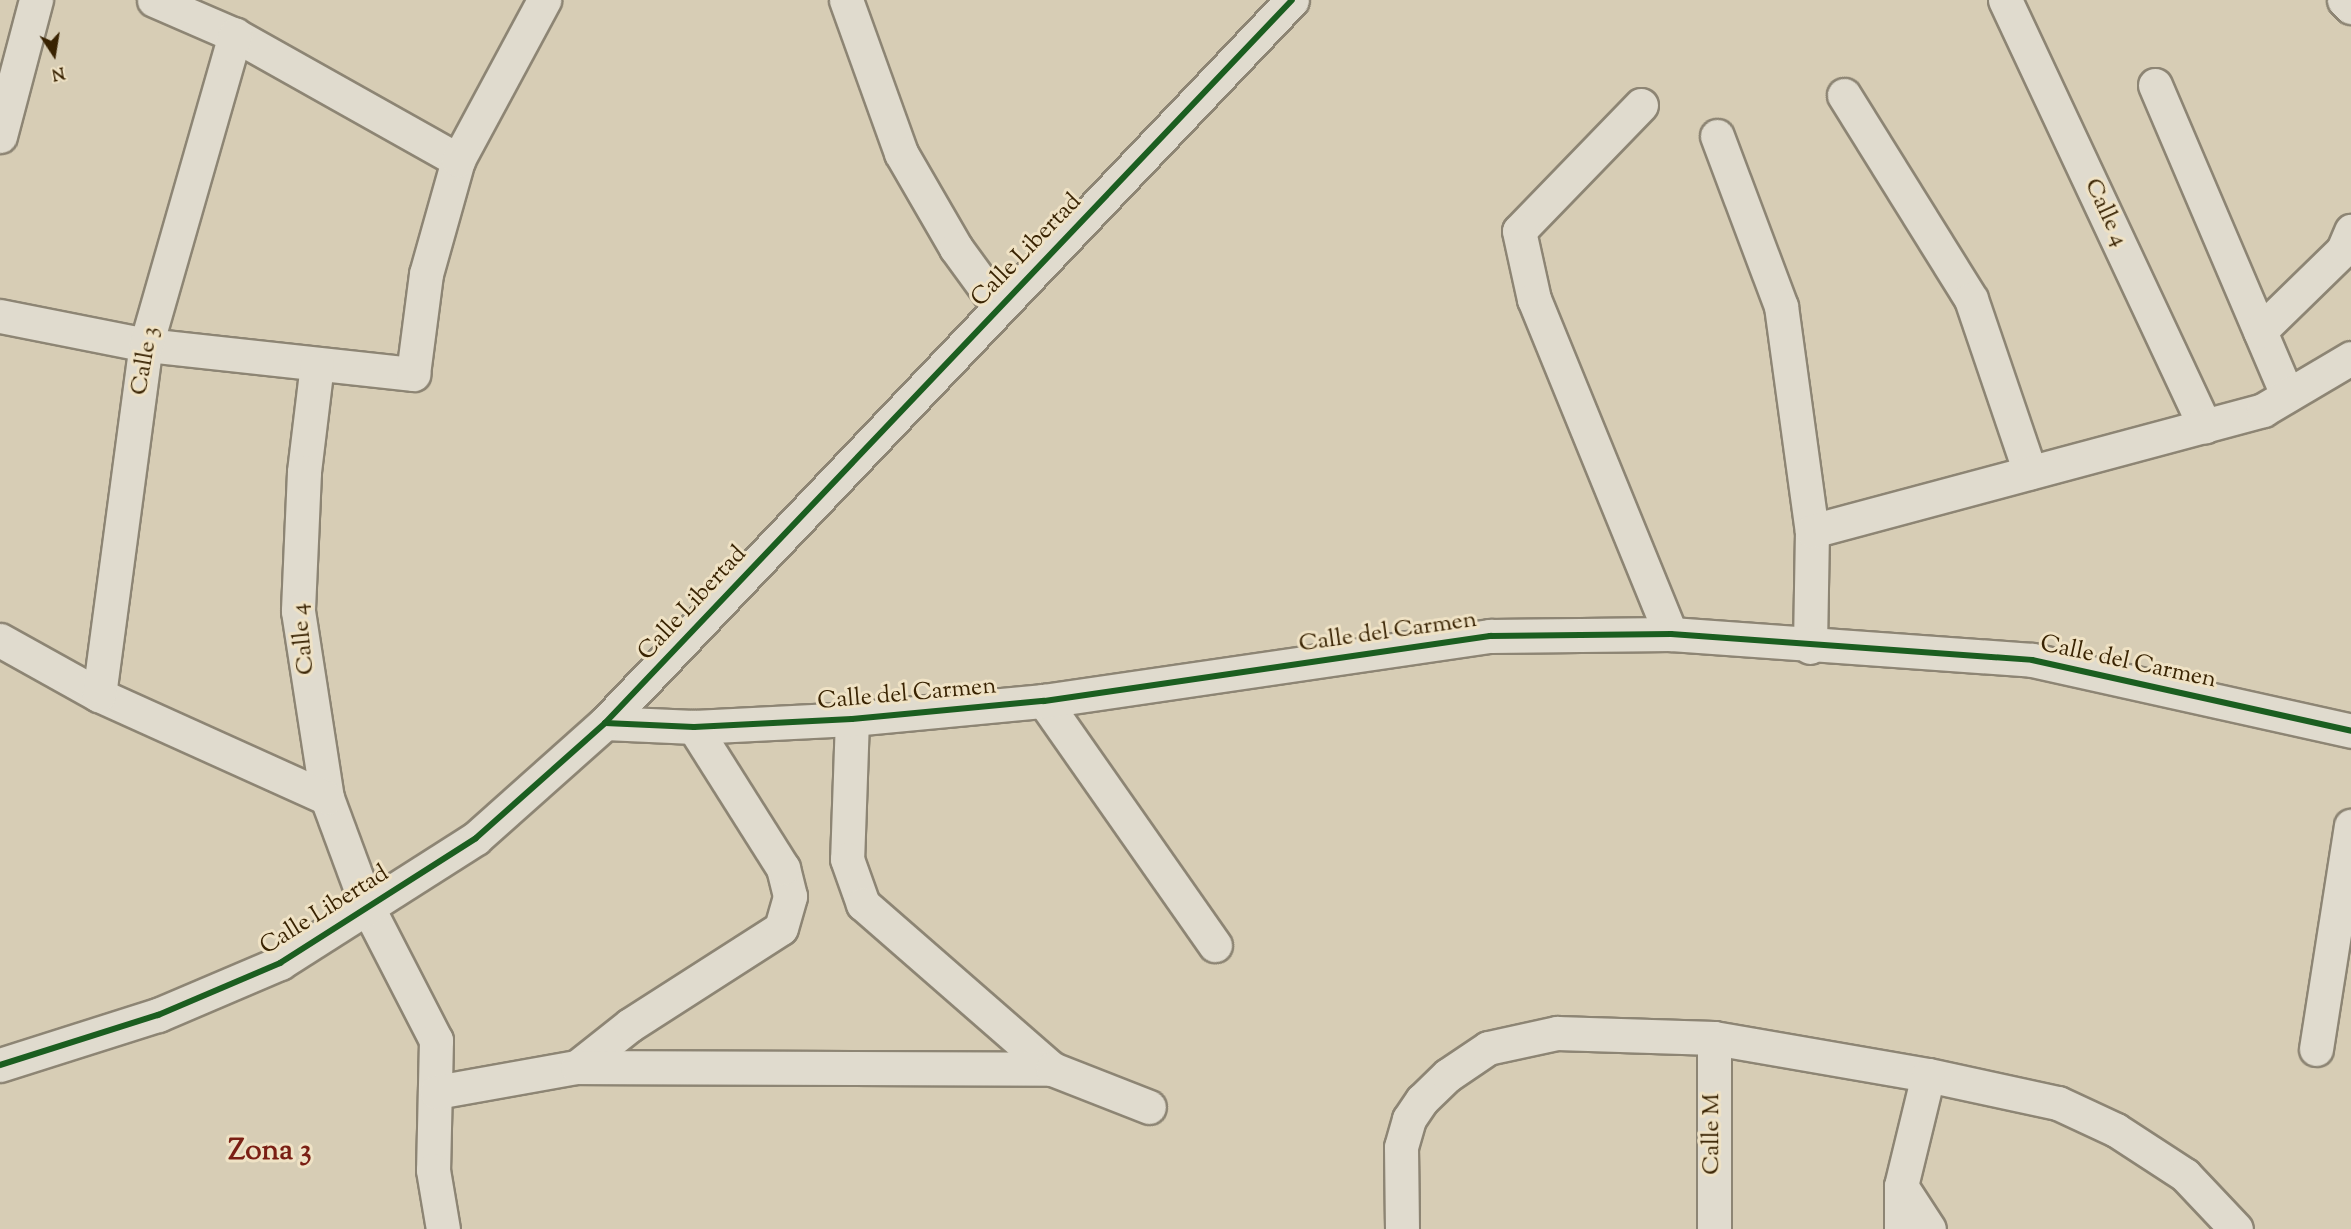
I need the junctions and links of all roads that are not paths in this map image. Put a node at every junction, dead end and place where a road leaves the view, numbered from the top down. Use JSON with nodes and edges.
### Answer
{"nodes":[{"id":1,"x":36,"y":0,"type":"edge"},
{"id":2,"x":154,"y":0,"type":"edge"},
{"id":3,"x":544,"y":0,"type":"edge"},
{"id":4,"x":846,"y":0,"type":"edge"},
{"id":5,"x":1292,"y":0,"type":"edge"},
{"id":6,"x":2005,"y":0,"type":"edge"},
{"id":7,"x":2344,"y":0,"type":"edge"},
{"id":8,"x":2351,"y":7,"type":"edge"},
{"id":9,"x":235,"y":35,"type":"junction"},
{"id":10,"x":2155,"y":85,"type":"dead end"},
{"id":11,"x":1844,"y":95,"type":"dead end"},
{"id":12,"x":1641,"y":105,"type":"dead end"},
{"id":13,"x":0,"y":136,"type":"edge"},
{"id":14,"x":1717,"y":136,"type":"dead end"},
{"id":15,"x":458,"y":160,"type":"junction"},
{"id":16,"x":2351,"y":231,"type":"edge"},
{"id":17,"x":999,"y":307,"type":"junction"},
{"id":18,"x":0,"y":316,"type":"edge"},
{"id":19,"x":2260,"y":332,"type":"junction"},
{"id":20,"x":146,"y":345,"type":"junction"},
{"id":21,"x":2351,"y":358,"type":"edge"},
{"id":22,"x":318,"y":363,"type":"junction"},
{"id":23,"x":2287,"y":395,"type":"junction"},
{"id":24,"x":2205,"y":426,"type":"junction"},
{"id":25,"x":2030,"y":472,"type":"junction"},
{"id":26,"x":1812,"y":531,"type":"junction"},
{"id":27,"x":1671,"y":634,"type":"junction"},
{"id":28,"x":0,"y":640,"type":"edge"},
{"id":29,"x":1810,"y":647,"type":"junction"},
{"id":30,"x":99,"y":695,"type":"junction"},
{"id":31,"x":1044,"y":701,"type":"junction"},
{"id":32,"x":852,"y":719,"type":"junction"},
{"id":33,"x":605,"y":723,"type":"junction"},
{"id":34,"x":694,"y":727,"type":"junction"},
{"id":35,"x":2351,"y":731,"type":"edge"},
{"id":36,"x":327,"y":798,"type":"junction"},
{"id":37,"x":2351,"y":826,"type":"edge"},
{"id":38,"x":367,"y":906,"type":"junction"},
{"id":39,"x":1215,"y":945,"type":"dead end"},
{"id":40,"x":1714,"y":1038,"type":"junction"},
{"id":41,"x":2316,"y":1049,"type":"dead end"},
{"id":42,"x":0,"y":1065,"type":"edge"},
{"id":43,"x":577,"y":1067,"type":"junction"},
{"id":44,"x":1052,"y":1069,"type":"junction"},
{"id":45,"x":1928,"y":1075,"type":"junction"},
{"id":46,"x":436,"y":1092,"type":"junction"},
{"id":47,"x":1149,"y":1107,"type":"dead end"},
{"id":48,"x":1901,"y":1186,"type":"junction"},
{"id":49,"x":443,"y":1229,"type":"edge"},
{"id":50,"x":1402,"y":1229,"type":"edge"},
{"id":51,"x":1713,"y":1229,"type":"edge"},
{"id":52,"x":1901,"y":1229,"type":"edge"},
{"id":53,"x":1929,"y":1229,"type":"edge"},
{"id":54,"x":2236,"y":1229,"type":"edge"}],
"edges":[{"from":1,"to":13,"type":"street"},
{"from":2,"to":9,"type":"street"},
{"from":3,"to":15,"type":"street"},
{"from":4,"to":17,"type":"street"},
{"from":5,"to":17,"type":"street","name":"Calle Libertad"},
{"from":6,"to":24,"type":"street","name":"Calle 4"},
{"from":7,"to":8,"type":"street"},
{"from":9,"to":15,"type":"street"},
{"from":9,"to":20,"type":"street","name":"Calle 3"},
{"from":10,"to":19,"type":"street"},
{"from":11,"to":25,"type":"street"},
{"from":12,"to":27,"type":"street"},
{"from":14,"to":26,"type":"street"},
{"from":15,"to":22,"type":"street"},
{"from":16,"to":19,"type":"street"},
{"from":17,"to":33,"type":"street","name":"Calle Libertad"},
{"from":18,"to":20,"type":"street"},
{"from":19,"to":23,"type":"street"},
{"from":20,"to":22,"type":"street"},
{"from":20,"to":30,"type":"street","name":"Calle 3"},
{"from":21,"to":23,"type":"street"},
{"from":22,"to":36,"type":"street","name":"Calle 4"},
{"from":23,"to":24,"type":"street"},
{"from":24,"to":25,"type":"street"},
{"from":25,"to":26,"type":"street"},
{"from":26,"to":29,"type":"street"},
{"from":27,"to":29,"type":"street","name":"Calle del Carmen"},
{"from":27,"to":31,"type":"street","name":"Calle del Carmen"},
{"from":28,"to":30,"type":"street"},
{"from":29,"to":35,"type":"street","name":"Calle del Carmen"},
{"from":30,"to":36,"type":"street"},
{"from":31,"to":32,"type":"street","name":"Calle del Carmen"},
{"from":31,"to":39,"type":"street"},
{"from":32,"to":34,"type":"street","name":"Calle del Carmen"},
{"from":32,"to":44,"type":"street"},
{"from":33,"to":34,"type":"street","name":"Calle del Carmen"},
{"from":33,"to":38,"type":"street","name":"Calle Libertad"},
{"from":34,"to":43,"type":"street"},
{"from":36,"to":38,"type":"street","name":"Calle 4"},
{"from":37,"to":41,"type":"street"},
{"from":38,"to":42,"type":"street","name":"Calle Libertad"},
{"from":38,"to":46,"type":"street","name":"Calle 4"},
{"from":40,"to":45,"type":"street"},
{"from":40,"to":50,"type":"street"},
{"from":40,"to":51,"type":"street","name":"Calle M"},
{"from":43,"to":44,"type":"street"},
{"from":43,"to":46,"type":"street"},
{"from":44,"to":47,"type":"street"},
{"from":45,"to":48,"type":"street"},
{"from":45,"to":54,"type":"street"},
{"from":46,"to":49,"type":"street","name":"Calle 4"},
{"from":48,"to":52,"type":"street"},
{"from":48,"to":53,"type":"street"}]}
